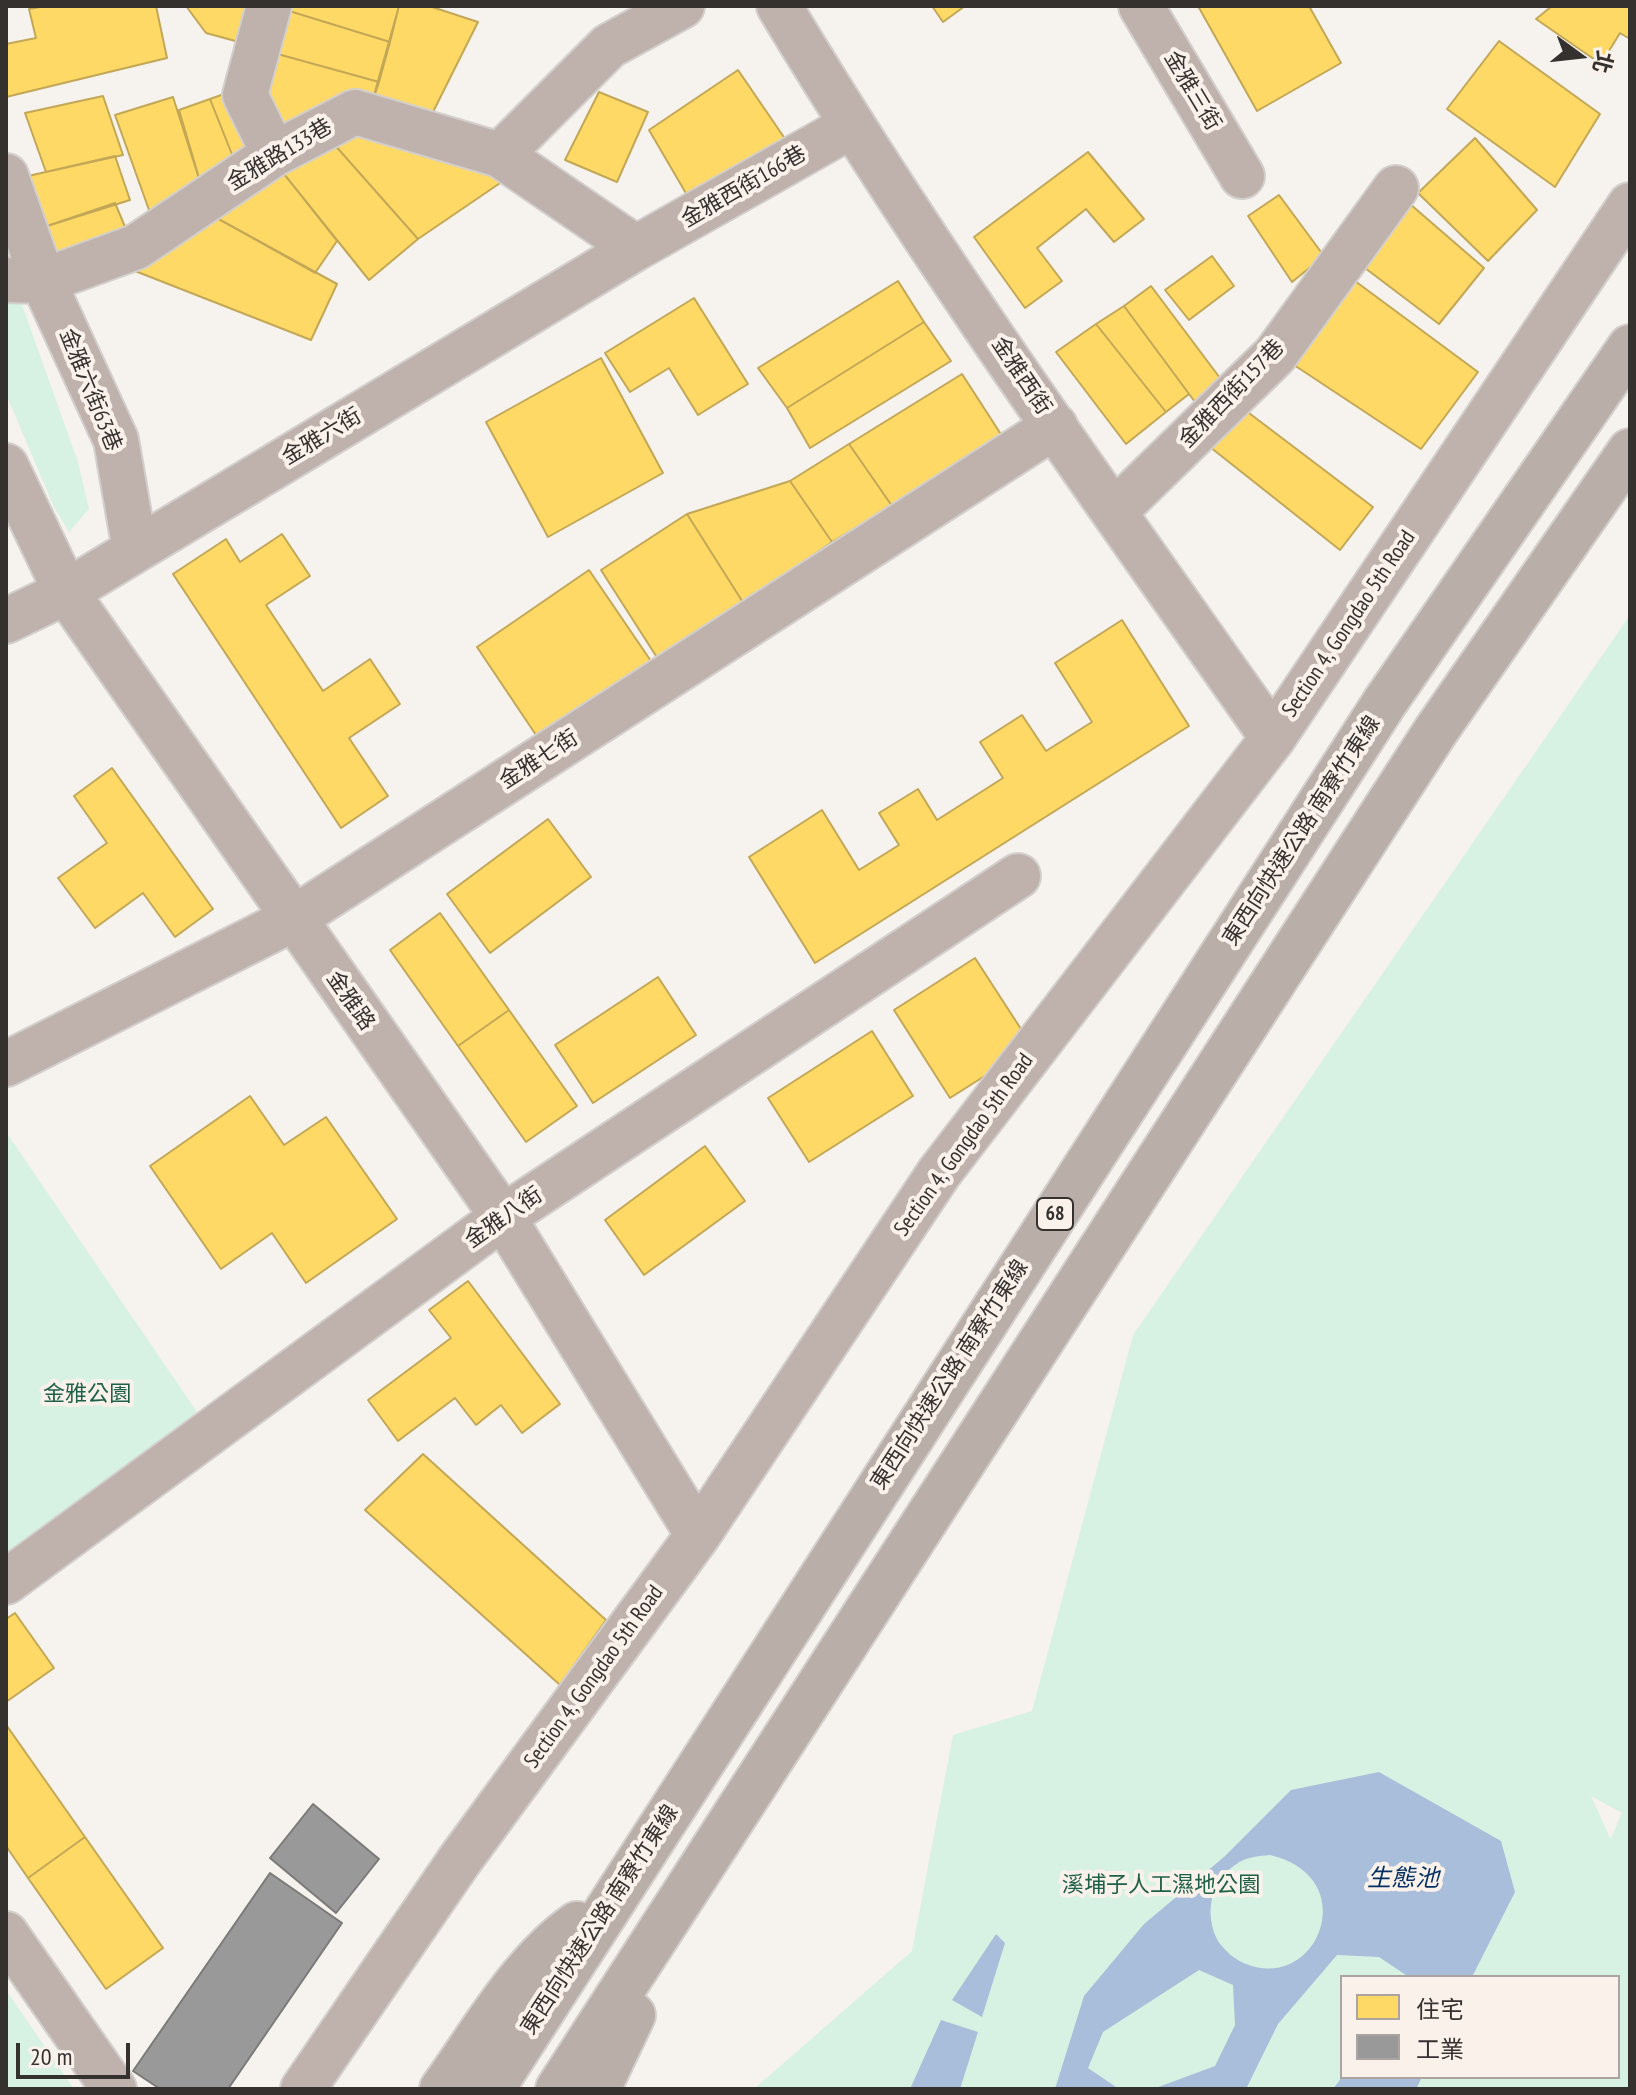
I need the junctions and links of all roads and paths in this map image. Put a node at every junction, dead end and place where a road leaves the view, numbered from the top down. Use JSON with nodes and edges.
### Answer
{"nodes":[{"id":1,"x":269,"y":6,"type":"edge"},
{"id":2,"x":682,"y":6,"type":"edge"},
{"id":3,"x":779,"y":6,"type":"edge"},
{"id":4,"x":1141,"y":6,"type":"edge"},
{"id":5,"x":851,"y":126,"type":"junction"},
{"id":6,"x":274,"y":154,"type":"junction"},
{"id":7,"x":500,"y":155,"type":"junction"},
{"id":8,"x":6,"y":176,"type":"edge"},
{"id":9,"x":1242,"y":176,"type":"dead end"},
{"id":10,"x":1396,"y":188,"type":"dead end"},
{"id":11,"x":1630,"y":205,"type":"edge"},
{"id":12,"x":636,"y":248,"type":"junction"},
{"id":13,"x":25,"y":280,"type":"edge"},
{"id":14,"x":1630,"y":347,"type":"edge"},
{"id":15,"x":1055,"y":426,"type":"junction"},
{"id":16,"x":1630,"y":451,"type":"edge"},
{"id":17,"x":6,"y":466,"type":"edge"},
{"id":18,"x":1114,"y":512,"type":"junction"},
{"id":19,"x":135,"y":550,"type":"junction"},
{"id":20,"x":66,"y":592,"type":"junction"},
{"id":21,"x":6,"y":621,"type":"edge"},
{"id":22,"x":1273,"y":738,"type":"junction"},
{"id":23,"x":1018,"y":876,"type":"dead end"},
{"id":24,"x":293,"y":919,"type":"junction"},
{"id":25,"x":6,"y":1064,"type":"edge"},
{"id":26,"x":503,"y":1217,"type":"junction"},
{"id":27,"x":698,"y":1535,"type":"junction"},
{"id":28,"x":6,"y":1582,"type":"edge"},
{"id":29,"x":612,"y":1900,"type":"junction"},
{"id":30,"x":661,"y":1927,"type":"junction"},
{"id":31,"x":6,"y":1934,"type":"edge"},
{"id":32,"x":114,"y":2089,"type":"edge"},
{"id":33,"x":303,"y":2089,"type":"edge"},
{"id":34,"x":442,"y":2089,"type":"edge"},
{"id":35,"x":492,"y":2089,"type":"edge"},
{"id":36,"x":558,"y":2089,"type":"edge"},
{"id":37,"x":598,"y":2089,"type":"edge"}],
"edges":[{"from":1,"to":6,"type":"street"},
{"from":2,"to":7,"type":"street"},
{"from":3,"to":5,"type":"street","name":"金雅西街"},
{"from":4,"to":9,"type":"street","name":"金雅三街"},
{"from":5,"to":12,"type":"street","name":"金雅西街166巷"},
{"from":5,"to":15,"type":"street","name":"金雅西街"},
{"from":6,"to":7,"type":"street","name":"金雅路133巷"},
{"from":6,"to":13,"type":"street","name":"金雅路133巷"},
{"from":7,"to":12,"type":"street","name":"金雅路133巷"},
{"from":8,"to":13,"type":"street","name":"金雅六街63巷"},
{"from":10,"to":18,"type":"street","name":"金雅西街157巷"},
{"from":11,"to":22,"type":"street","name":"Section 4, Gongdao 5th Road"},
{"from":12,"to":19,"type":"street","name":"金雅六街"},
{"from":13,"to":19,"type":"street","name":"金雅六街63巷"},
{"from":14,"to":29,"type":"highway","name":"東西向快速公路 南寮竹東線","number":"68"},
{"from":15,"to":18,"type":"street","name":"金雅西街"},
{"from":15,"to":24,"type":"street","name":"金雅七街"},
{"from":16,"to":30,"type":"highway"},
{"from":17,"to":20,"type":"street","name":"金雅路"},
{"from":18,"to":22,"type":"street","name":"金雅西街"},
{"from":19,"to":20,"type":"street","name":"金雅六街"},
{"from":20,"to":21,"type":"street","name":"金雅六街"},
{"from":20,"to":24,"type":"street","name":"金雅路"},
{"from":22,"to":27,"type":"street","name":"Section 4, Gongdao 5th Road"},
{"from":23,"to":26,"type":"street","name":"金雅八街"},
{"from":24,"to":25,"type":"street","name":"金雅七街"},
{"from":24,"to":26,"type":"street","name":"金雅路"},
{"from":26,"to":27,"type":"street","name":"金雅路"},
{"from":26,"to":28,"type":"street","name":"金雅八街"},
{"from":27,"to":33,"type":"street","name":"Section 4, Gongdao 5th Road"},
{"from":29,"to":34,"type":"highway"},
{"from":29,"to":35,"type":"highway","name":"東西向快速公路 南寮竹東線","number":"68"},
{"from":30,"to":36,"type":"highway"},
{"from":30,"to":37,"type":"highway"},
{"from":31,"to":32,"type":"street"}]}
